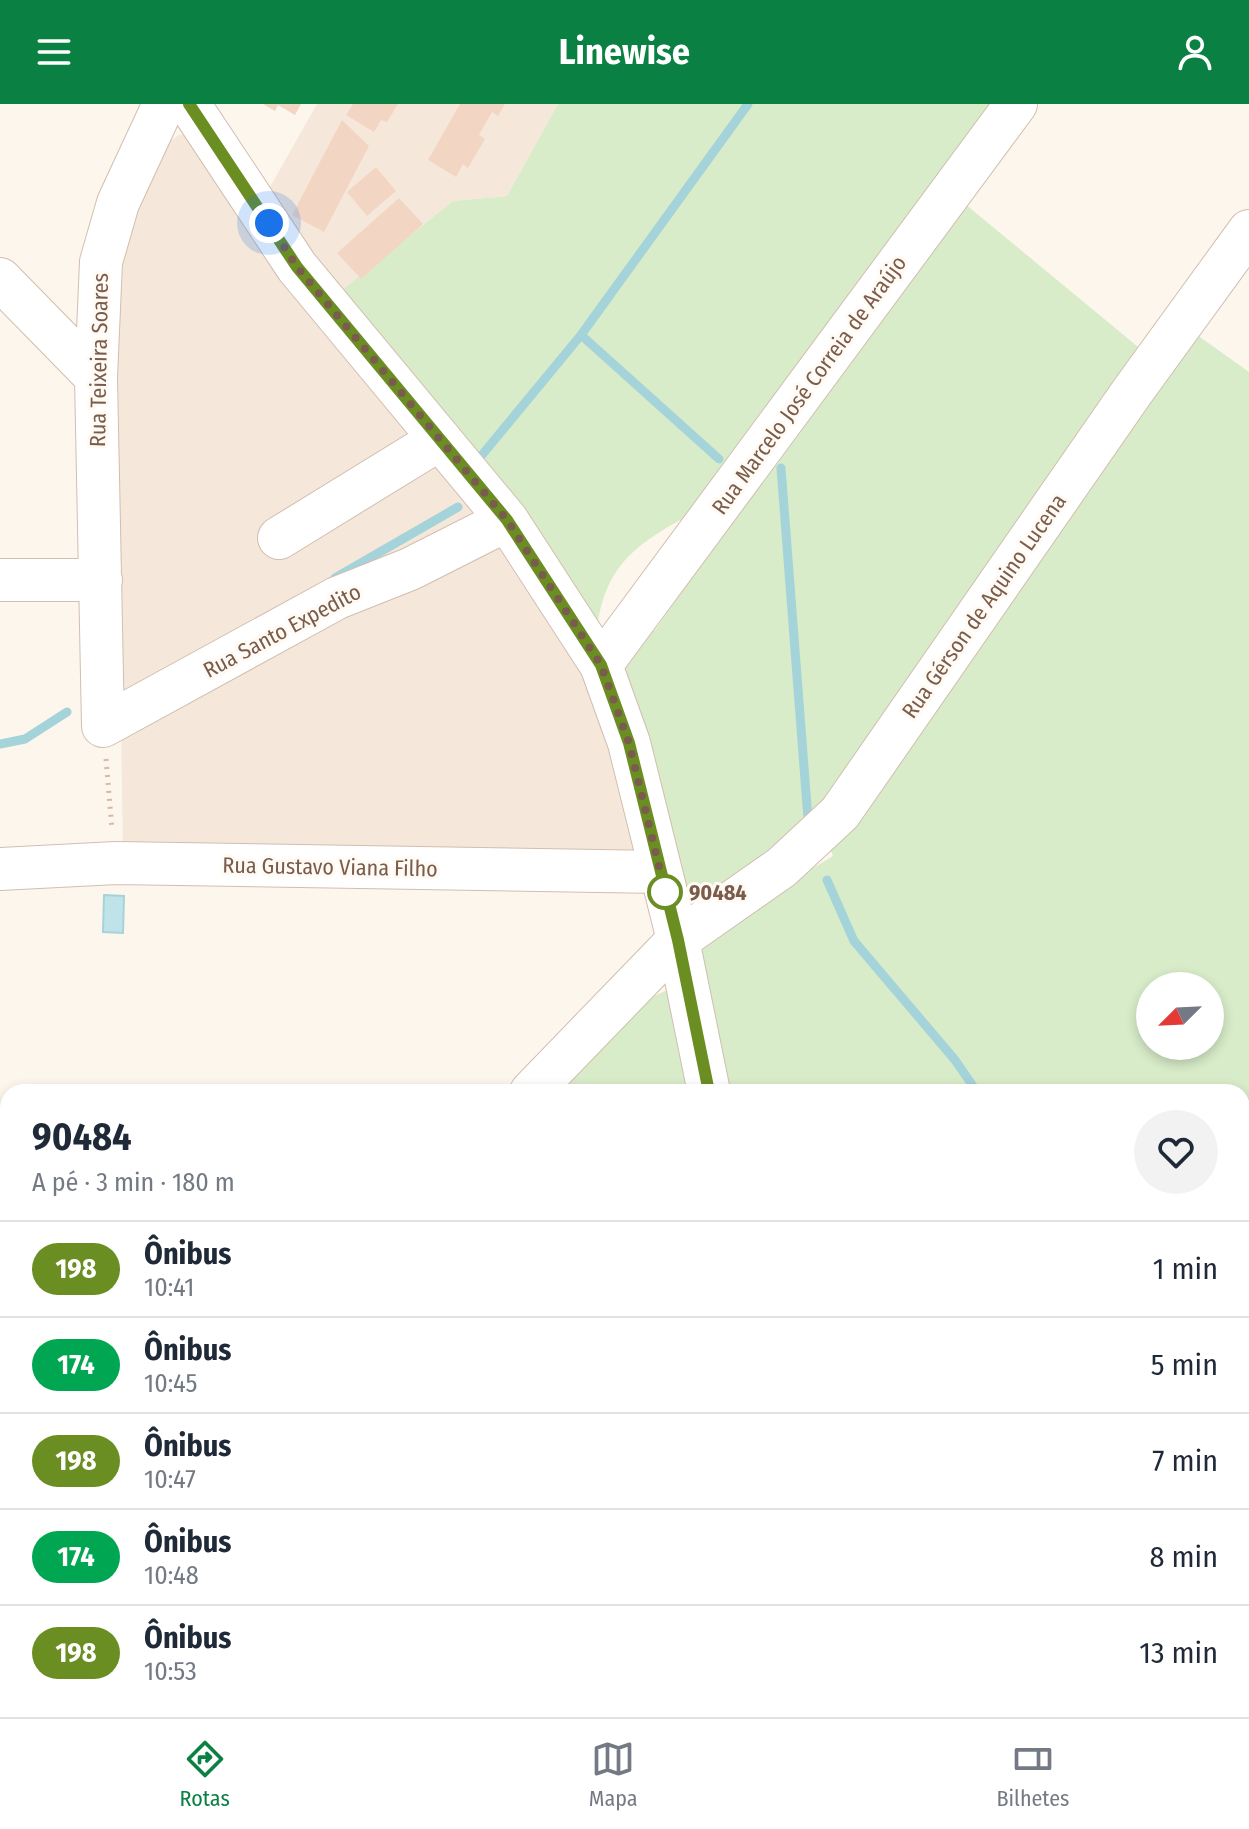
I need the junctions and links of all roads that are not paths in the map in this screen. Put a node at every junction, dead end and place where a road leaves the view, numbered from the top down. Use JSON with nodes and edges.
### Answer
{"nodes":[{"id":1,"x":164,"y":104,"type":"edge"},
{"id":2,"x":189,"y":104,"type":"edge"},
{"id":3,"x":1016,"y":104,"type":"edge"},
{"id":4,"x":1249,"y":231,"type":"edge"},
{"id":5,"x":0,"y":279,"type":"edge"},
{"id":6,"x":96,"y":377,"type":"junction"},
{"id":7,"x":440,"y":439,"type":"junction"},
{"id":8,"x":507,"y":520,"type":"junction"},
{"id":9,"x":279,"y":538,"type":"dead end"},
{"id":10,"x":0,"y":580,"type":"edge"},
{"id":11,"x":101,"y":580,"type":"junction"},
{"id":12,"x":601,"y":665,"type":"junction"},
{"id":13,"x":103,"y":726,"type":"joint"},
{"id":14,"x":0,"y":869,"type":"edge"},
{"id":15,"x":660,"y":872,"type":"junction"},
{"id":16,"x":678,"y":940,"type":"junction"},
{"id":17,"x":539,"y":1084,"type":"edge"},
{"id":18,"x":707,"y":1084,"type":"edge"}],
"edges":[{"from":1,"to":6,"type":"street","name":"Rua Teixeira Soares"},
{"from":2,"to":7,"type":"street"},
{"from":3,"to":12,"type":"street","name":"Rua Marcelo José Correia de Araújo"},
{"from":4,"to":16,"type":"street","name":"Rua Gérson de Aquino Lucena"},
{"from":5,"to":6,"type":"street"},
{"from":6,"to":11,"type":"street","name":"Rua Teixeira Soares"},
{"from":7,"to":8,"type":"street"},
{"from":7,"to":9,"type":"street"},
{"from":8,"to":12,"type":"street"},
{"from":8,"to":13,"type":"street","name":"Rua Santo Expedito"},
{"from":10,"to":11,"type":"street"},
{"from":11,"to":13,"type":"street","name":"Rua Teixeira Soares"},
{"from":12,"to":15,"type":"street"},
{"from":14,"to":15,"type":"street","name":"Rua Gustavo Viana Filho"},
{"from":15,"to":16,"type":"street"},
{"from":16,"to":17,"type":"street","name":"Rua Gérson de Aquino Lucena"},
{"from":16,"to":18,"type":"street"}]}
